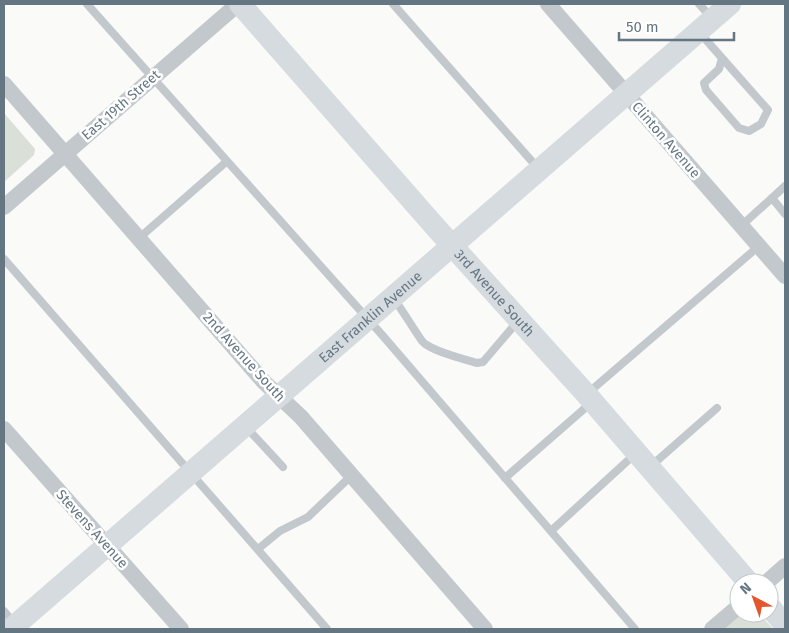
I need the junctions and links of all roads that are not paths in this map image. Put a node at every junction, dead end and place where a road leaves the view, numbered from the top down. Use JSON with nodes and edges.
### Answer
{"nodes":[{"id":1,"x":87,"y":4,"type":"edge"},
{"id":2,"x":239,"y":4,"type":"edge"},
{"id":3,"x":393,"y":4,"type":"edge"},
{"id":4,"x":548,"y":4,"type":"edge"},
{"id":5,"x":730,"y":4,"type":"edge"},
{"id":6,"x":704,"y":18,"type":"edge"},
{"id":7,"x":722,"y":58,"type":"junction"},
{"id":8,"x":152,"y":78,"type":"junction"},
{"id":9,"x":4,"y":84,"type":"edge"},
{"id":10,"x":626,"y":94,"type":"junction"},
{"id":11,"x":65,"y":154,"type":"junction"},
{"id":12,"x":226,"y":162,"type":"junction"},
{"id":13,"x":539,"y":169,"type":"junction"},
{"id":14,"x":785,"y":186,"type":"edge"},
{"id":15,"x":772,"y":198,"type":"junction"},
{"id":16,"x":4,"y":207,"type":"edge"},
{"id":17,"x":785,"y":214,"type":"edge"},
{"id":18,"x":741,"y":226,"type":"junction"},
{"id":19,"x":138,"y":239,"type":"junction"},
{"id":20,"x":452,"y":245,"type":"junction"},
{"id":21,"x":758,"y":246,"type":"junction"},
{"id":22,"x":4,"y":259,"type":"edge"},
{"id":23,"x":785,"y":276,"type":"edge"},
{"id":24,"x":392,"y":297,"type":"junction"},
{"id":25,"x":367,"y":319,"type":"junction"},
{"id":26,"x":519,"y":320,"type":"junction"},
{"id":27,"x":278,"y":397,"type":"junction"},
{"id":28,"x":590,"y":398,"type":"junction"},
{"id":29,"x":717,"y":408,"type":"dead end"},
{"id":30,"x":245,"y":425,"type":"junction"},
{"id":31,"x":4,"y":429,"type":"edge"},
{"id":32,"x":643,"y":460,"type":"junction"},
{"id":33,"x":283,"y":467,"type":"dead end"},
{"id":34,"x":191,"y":472,"type":"junction"},
{"id":35,"x":351,"y":476,"type":"junction"},
{"id":36,"x":505,"y":478,"type":"junction"},
{"id":37,"x":550,"y":530,"type":"junction"},
{"id":38,"x":106,"y":546,"type":"junction"},
{"id":39,"x":258,"y":549,"type":"junction"},
{"id":40,"x":740,"y":573,"type":"edge"},
{"id":41,"x":729,"y":615,"type":"edge"},
{"id":42,"x":10,"y":622,"type":"edge"},
{"id":43,"x":181,"y":629,"type":"edge"},
{"id":44,"x":328,"y":629,"type":"edge"},
{"id":45,"x":485,"y":629,"type":"edge"},
{"id":46,"x":635,"y":629,"type":"edge"},
{"id":47,"x":712,"y":629,"type":"edge"}],
"edges":[{"from":1,"to":8,"type":"lane"},
{"from":2,"to":8,"type":"street","name":"East 19th Street"},
{"from":2,"to":20,"type":"main road","name":"3rd Avenue South"},
{"from":3,"to":13,"type":"lane"},
{"from":4,"to":10,"type":"street","name":"Clinton Avenue"},
{"from":5,"to":6,"type":"main road","name":"East Franklin Avenue"},
{"from":6,"to":7,"type":"lane"},
{"from":6,"to":10,"type":"main road","name":"East Franklin Avenue"},
{"from":7,"to":7,"type":"lane"},
{"from":8,"to":11,"type":"street","name":"East 19th Street"},
{"from":8,"to":12,"type":"lane"},
{"from":9,"to":11,"type":"street","name":"2nd Avenue South"},
{"from":10,"to":13,"type":"main road","name":"East Franklin Avenue"},
{"from":10,"to":18,"type":"street","name":"Clinton Avenue"},
{"from":11,"to":16,"type":"street","name":"East 19th Street"},
{"from":11,"to":19,"type":"street","name":"2nd Avenue South"},
{"from":12,"to":19,"type":"lane"},
{"from":12,"to":25,"type":"lane"},
{"from":13,"to":20,"type":"main road","name":"East Franklin Avenue"},
{"from":14,"to":15,"type":"lane"},
{"from":15,"to":17,"type":"lane"},
{"from":15,"to":18,"type":"lane"},
{"from":18,"to":21,"type":"street","name":"Clinton Avenue"},
{"from":19,"to":27,"type":"street","name":"2nd Avenue South"},
{"from":20,"to":24,"type":"main road","name":"East Franklin Avenue"},
{"from":20,"to":26,"type":"main road","name":"3rd Avenue South"},
{"from":21,"to":23,"type":"street","name":"Clinton Avenue"},
{"from":21,"to":28,"type":"lane"},
{"from":22,"to":34,"type":"lane"},
{"from":24,"to":25,"type":"main road","name":"East Franklin Avenue"},
{"from":24,"to":26,"type":"lane"},
{"from":25,"to":27,"type":"main road","name":"East Franklin Avenue"},
{"from":25,"to":36,"type":"lane"},
{"from":26,"to":28,"type":"main road","name":"3rd Avenue South"},
{"from":27,"to":30,"type":"main road","name":"East Franklin Avenue"},
{"from":27,"to":35,"type":"street","name":"2nd Avenue South"},
{"from":28,"to":32,"type":"main road","name":"3rd Avenue South"},
{"from":28,"to":36,"type":"lane"},
{"from":29,"to":32,"type":"lane"},
{"from":30,"to":33,"type":"lane"},
{"from":30,"to":34,"type":"main road","name":"East Franklin Avenue"},
{"from":31,"to":38,"type":"street","name":"Stevens Avenue"},
{"from":32,"to":37,"type":"lane"},
{"from":32,"to":40,"type":"main road","name":"3rd Avenue South"},
{"from":34,"to":38,"type":"main road","name":"East Franklin Avenue"},
{"from":34,"to":39,"type":"lane"},
{"from":35,"to":39,"type":"lane"},
{"from":35,"to":45,"type":"street","name":"2nd Avenue South"},
{"from":36,"to":37,"type":"lane"},
{"from":37,"to":46,"type":"lane"},
{"from":38,"to":42,"type":"main road","name":"East Franklin Avenue"},
{"from":38,"to":43,"type":"street","name":"Stevens Avenue"},
{"from":39,"to":44,"type":"lane"},
{"from":41,"to":47,"type":"street"}]}
